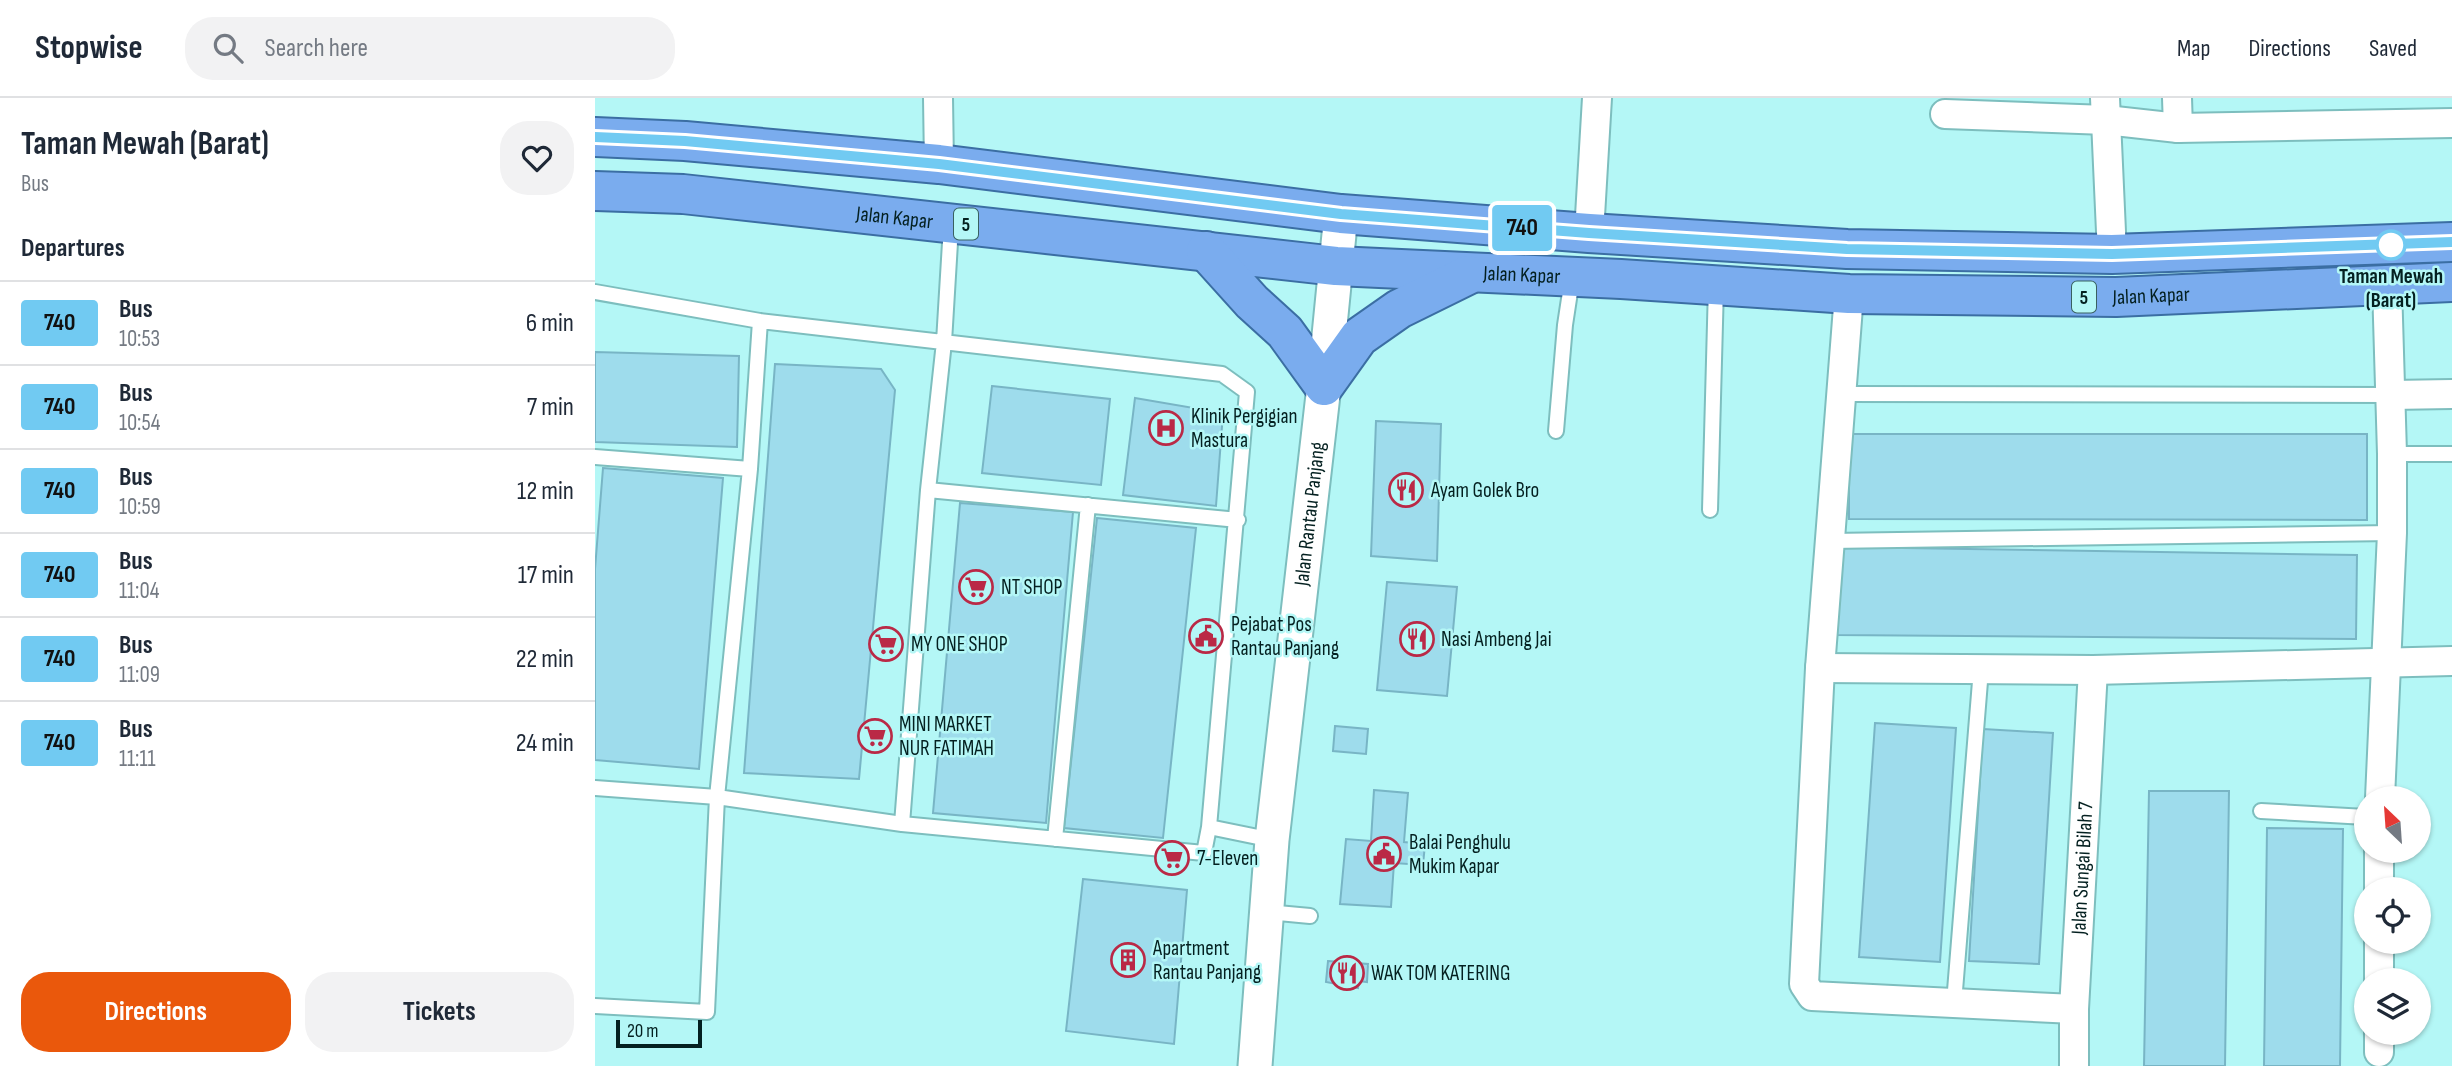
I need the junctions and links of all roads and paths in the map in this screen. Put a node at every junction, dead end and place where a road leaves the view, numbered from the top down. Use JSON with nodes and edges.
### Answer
{"nodes":[{"id":1,"x":938,"y":98,"type":"edge"},
{"id":2,"x":1597,"y":98,"type":"edge"},
{"id":3,"x":2177,"y":98,"type":"edge"},
{"id":4,"x":2106,"y":109,"type":"edge"},
{"id":5,"x":1945,"y":114,"type":"dead end"},
{"id":6,"x":2452,"y":122,"type":"edge"},
{"id":7,"x":2178,"y":128,"type":"junction"},
{"id":8,"x":595,"y":137,"type":"edge"},
{"id":9,"x":939,"y":164,"type":"junction"},
{"id":10,"x":595,"y":191,"type":"edge"},
{"id":11,"x":1341,"y":214,"type":"junction"},
{"id":12,"x":951,"y":223,"type":"junction"},
{"id":13,"x":1589,"y":233,"type":"junction"},
{"id":14,"x":2452,"y":242,"type":"edge"},
{"id":15,"x":1206,"y":251,"type":"junction"},
{"id":16,"x":2112,"y":254,"type":"junction"},
{"id":17,"x":1336,"y":266,"type":"junction"},
{"id":18,"x":1473,"y":272,"type":"junction"},
{"id":19,"x":1572,"y":277,"type":"junction"},
{"id":20,"x":2452,"y":282,"type":"edge"},
{"id":21,"x":1716,"y":285,"type":"junction"},
{"id":22,"x":2387,"y":285,"type":"junction"},
{"id":23,"x":595,"y":292,"type":"edge"},
{"id":24,"x":1849,"y":294,"type":"junction"},
{"id":25,"x":760,"y":321,"type":"junction"},
{"id":26,"x":944,"y":342,"type":"junction"},
{"id":27,"x":1324,"y":386,"type":"junction"},
{"id":28,"x":1842,"y":394,"type":"junction"},
{"id":29,"x":2452,"y":394,"type":"edge"},
{"id":30,"x":2391,"y":395,"type":"junction"},
{"id":31,"x":1556,"y":431,"type":"dead end"},
{"id":32,"x":2392,"y":454,"type":"junction"},
{"id":33,"x":2452,"y":454,"type":"edge"},
{"id":34,"x":595,"y":457,"type":"edge"},
{"id":35,"x":750,"y":469,"type":"junction"},
{"id":36,"x":928,"y":490,"type":"junction"},
{"id":37,"x":1088,"y":505,"type":"junction"},
{"id":38,"x":1710,"y":510,"type":"dead end"},
{"id":39,"x":1238,"y":520,"type":"junction"},
{"id":40,"x":2392,"y":533,"type":"junction"},
{"id":41,"x":1830,"y":541,"type":"junction"},
{"id":42,"x":2387,"y":661,"type":"junction"},
{"id":43,"x":2452,"y":661,"type":"edge"},
{"id":44,"x":1821,"y":668,"type":"junction"},
{"id":45,"x":1981,"y":669,"type":"junction"},
{"id":46,"x":2093,"y":670,"type":"junction"},
{"id":47,"x":2381,"y":786,"type":"edge"},
{"id":48,"x":595,"y":788,"type":"edge"},
{"id":49,"x":717,"y":797,"type":"junction"},
{"id":50,"x":2262,"y":811,"type":"dead end"},
{"id":51,"x":2354,"y":816,"type":"edge"},
{"id":52,"x":902,"y":824,"type":"junction"},
{"id":53,"x":1209,"y":827,"type":"junction"},
{"id":54,"x":1055,"y":839,"type":"junction"},
{"id":55,"x":1272,"y":840,"type":"junction"},
{"id":56,"x":1266,"y":912,"type":"junction"},
{"id":57,"x":1310,"y":916,"type":"dead end"},
{"id":58,"x":1954,"y":1003,"type":"junction"},
{"id":59,"x":595,"y":1006,"type":"edge"},
{"id":60,"x":2074,"y":1009,"type":"junction"},
{"id":61,"x":1255,"y":1066,"type":"edge"},
{"id":62,"x":2074,"y":1066,"type":"edge"}],
"edges":[{"from":1,"to":9,"type":"street"},
{"from":2,"to":13,"type":"street"},
{"from":3,"to":7,"type":"street"},
{"from":4,"to":5,"type":"street"},
{"from":4,"to":7,"type":"street"},
{"from":4,"to":16,"type":"street"},
{"from":6,"to":7,"type":"street"},
{"from":8,"to":9,"type":"highway","name":"Jalan Kapar","number":"5"},
{"from":9,"to":11,"type":"highway","name":"Jalan Kapar","number":"5"},
{"from":10,"to":12,"type":"highway","name":"Jalan Kapar","number":"5"},
{"from":11,"to":13,"type":"highway","name":"Jalan Kapar","number":"5"},
{"from":11,"to":17,"type":"street","name":"Jalan Rantau Panjang"},
{"from":12,"to":15,"type":"highway","name":"Jalan Kapar","number":"5"},
{"from":12,"to":26,"type":"lane"},
{"from":13,"to":16,"type":"highway","name":"Jalan Kapar","number":"5"},
{"from":14,"to":16,"type":"highway","name":"Jalan Kapar","number":"5"},
{"from":15,"to":17,"type":"highway","name":"Jalan Kapar","number":"5"},
{"from":15,"to":27,"type":"highway"},
{"from":17,"to":18,"type":"highway","name":"Jalan Kapar","number":"5"},
{"from":17,"to":27,"type":"street","name":"Jalan Rantau Panjang"},
{"from":18,"to":19,"type":"highway","name":"Jalan Kapar","number":"5"},
{"from":18,"to":27,"type":"highway"},
{"from":19,"to":21,"type":"highway","name":"Jalan Kapar","number":"5"},
{"from":19,"to":31,"type":"lane"},
{"from":20,"to":22,"type":"highway","name":"Jalan Kapar","number":"5"},
{"from":21,"to":24,"type":"highway","name":"Jalan Kapar","number":"5"},
{"from":21,"to":38,"type":"lane"},
{"from":22,"to":24,"type":"highway","name":"Jalan Kapar","number":"5"},
{"from":22,"to":30,"type":"street"},
{"from":23,"to":25,"type":"lane"},
{"from":24,"to":28,"type":"street"},
{"from":25,"to":26,"type":"lane"},
{"from":25,"to":35,"type":"lane"},
{"from":26,"to":36,"type":"lane"},
{"from":26,"to":39,"type":"lane"},
{"from":27,"to":55,"type":"street","name":"Jalan Rantau Panjang"},
{"from":28,"to":30,"type":"lane"},
{"from":28,"to":41,"type":"street"},
{"from":29,"to":30,"type":"street"},
{"from":30,"to":32,"type":"street"},
{"from":32,"to":33,"type":"lane"},
{"from":32,"to":40,"type":"street"},
{"from":34,"to":35,"type":"lane"},
{"from":35,"to":49,"type":"lane"},
{"from":36,"to":37,"type":"lane"},
{"from":36,"to":52,"type":"lane"},
{"from":37,"to":39,"type":"lane"},
{"from":37,"to":54,"type":"lane"},
{"from":39,"to":53,"type":"lane"},
{"from":40,"to":41,"type":"lane"},
{"from":40,"to":42,"type":"street"},
{"from":41,"to":44,"type":"street"},
{"from":42,"to":43,"type":"street"},
{"from":42,"to":46,"type":"street"},
{"from":42,"to":47,"type":"street"},
{"from":44,"to":45,"type":"street"},
{"from":44,"to":58,"type":"street"},
{"from":45,"to":46,"type":"street"},
{"from":45,"to":58,"type":"lane"},
{"from":46,"to":60,"type":"street","name":"Jalan Sungai Bilah 7"},
{"from":48,"to":49,"type":"lane"},
{"from":49,"to":52,"type":"lane"},
{"from":49,"to":59,"type":"lane"},
{"from":50,"to":51,"type":"lane"},
{"from":52,"to":54,"type":"lane"},
{"from":53,"to":54,"type":"lane"},
{"from":53,"to":55,"type":"lane"},
{"from":55,"to":56,"type":"street","name":"Jalan Rantau Panjang"},
{"from":56,"to":57,"type":"lane"},
{"from":56,"to":61,"type":"street","name":"Jalan Rantau Panjang"},
{"from":58,"to":60,"type":"street"},
{"from":60,"to":62,"type":"street","name":"Jalan Sungai Bilah 7"}]}
